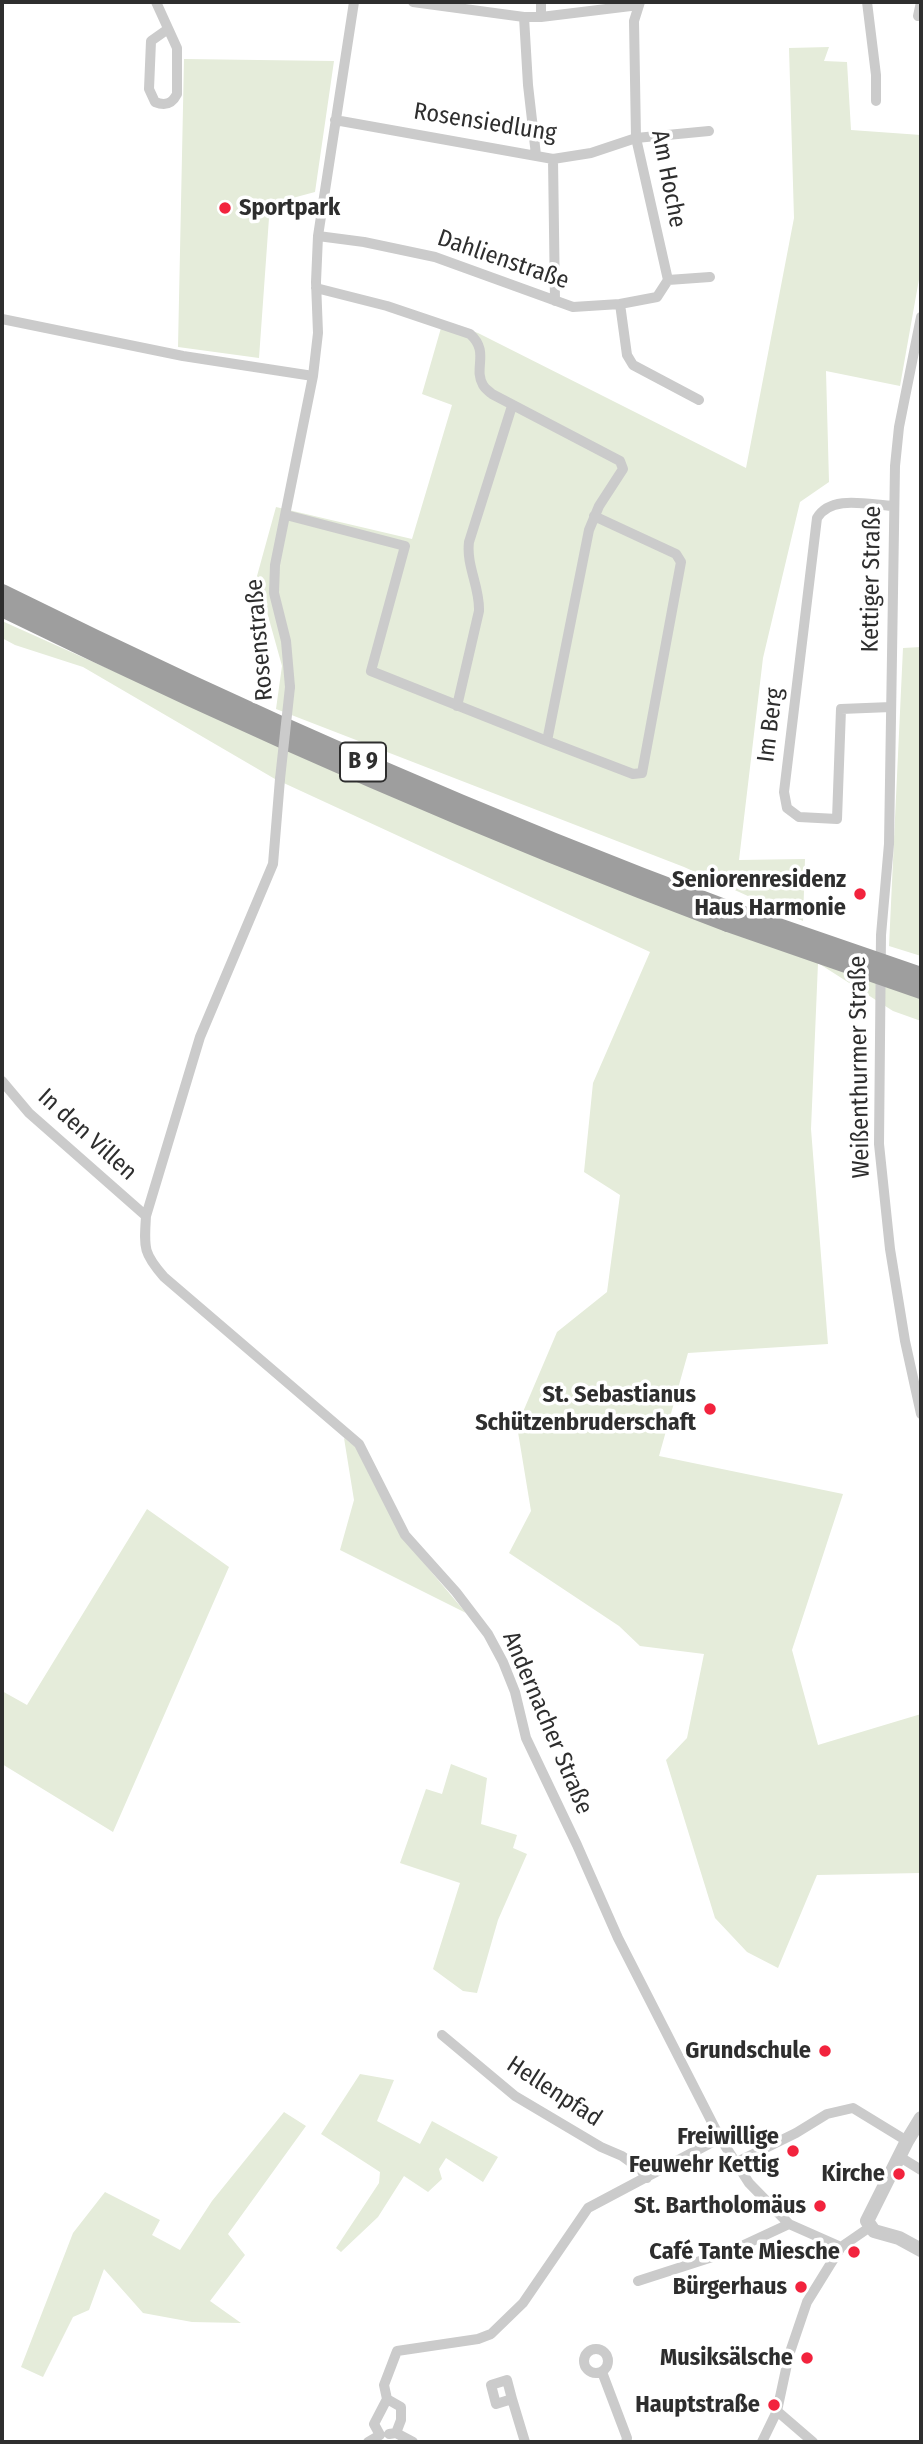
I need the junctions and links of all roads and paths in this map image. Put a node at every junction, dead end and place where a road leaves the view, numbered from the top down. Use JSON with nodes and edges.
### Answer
{"nodes":[{"id":1,"x":156,"y":2,"type":"edge"},
{"id":2,"x":354,"y":2,"type":"edge"},
{"id":3,"x":413,"y":2,"type":"edge"},
{"id":4,"x":541,"y":2,"type":"edge"},
{"id":5,"x":867,"y":2,"type":"edge"},
{"id":6,"x":921,"y":2,"type":"edge"},
{"id":7,"x":640,"y":3,"type":"edge"},
{"id":8,"x":469,"y":6,"type":"edge"},
{"id":9,"x":918,"y":16,"type":"dead end"},
{"id":10,"x":524,"y":17,"type":"junction"},
{"id":11,"x":541,"y":17,"type":"junction"},
{"id":12,"x":168,"y":29,"type":"junction"},
{"id":13,"x":876,"y":101,"type":"dead end"},
{"id":14,"x":335,"y":120,"type":"junction"},
{"id":15,"x":709,"y":131,"type":"dead end"},
{"id":16,"x":636,"y":138,"type":"junction"},
{"id":17,"x":536,"y":155,"type":"junction"},
{"id":18,"x":553,"y":159,"type":"junction"},
{"id":19,"x":318,"y":236,"type":"junction"},
{"id":20,"x":710,"y":277,"type":"dead end"},
{"id":21,"x":668,"y":280,"type":"junction"},
{"id":22,"x":316,"y":288,"type":"junction"},
{"id":23,"x":555,"y":301,"type":"junction"},
{"id":24,"x":620,"y":304,"type":"junction"},
{"id":25,"x":921,"y":317,"type":"edge"},
{"id":26,"x":2,"y":318,"type":"edge"},
{"id":27,"x":313,"y":376,"type":"junction"},
{"id":28,"x":699,"y":401,"type":"dead end"},
{"id":29,"x":512,"y":406,"type":"junction"},
{"id":30,"x":894,"y":506,"type":"junction"},
{"id":31,"x":286,"y":515,"type":"junction"},
{"id":32,"x":594,"y":516,"type":"junction"},
{"id":33,"x":2,"y":593,"type":"edge"},
{"id":34,"x":2,"y":608,"type":"edge"},
{"id":35,"x":457,"y":706,"type":"junction"},
{"id":36,"x":891,"y":707,"type":"junction"},
{"id":37,"x":547,"y":741,"type":"junction"},
{"id":38,"x":889,"y":844,"type":"joint"},
{"id":39,"x":730,"y":917,"type":"junction"},
{"id":40,"x":921,"y":976,"type":"edge"},
{"id":41,"x":921,"y":990,"type":"edge"},
{"id":42,"x":2,"y":1082,"type":"edge"},
{"id":43,"x":146,"y":1216,"type":"junction"},
{"id":44,"x":148,"y":1258,"type":"joint"},
{"id":45,"x":921,"y":1413,"type":"edge"},
{"id":46,"x":442,"y":2035,"type":"dead end"},
{"id":47,"x":921,"y":2118,"type":"edge"},
{"id":48,"x":720,"y":2138,"type":"junction"},
{"id":49,"x":907,"y":2141,"type":"junction"},
{"id":50,"x":900,"y":2157,"type":"junction"},
{"id":51,"x":735,"y":2163,"type":"junction"},
{"id":52,"x":921,"y":2170,"type":"edge"},
{"id":53,"x":646,"y":2178,"type":"junction"},
{"id":54,"x":789,"y":2224,"type":"junction"},
{"id":55,"x":870,"y":2227,"type":"junction"},
{"id":56,"x":841,"y":2247,"type":"junction"},
{"id":57,"x":921,"y":2250,"type":"edge"},
{"id":58,"x":638,"y":2281,"type":"dead end"},
{"id":59,"x":602,"y":2372,"type":"dead end"},
{"id":60,"x":387,"y":2399,"type":"junction"},
{"id":61,"x":512,"y":2399,"type":"dead end"},
{"id":62,"x":777,"y":2411,"type":"junction"},
{"id":63,"x":396,"y":2433,"type":"junction"},
{"id":64,"x":380,"y":2435,"type":"junction"},
{"id":65,"x":368,"y":2442,"type":"edge"},
{"id":66,"x":413,"y":2442,"type":"edge"},
{"id":67,"x":525,"y":2442,"type":"edge"},
{"id":68,"x":626,"y":2442,"type":"edge"},
{"id":69,"x":762,"y":2442,"type":"edge"},
{"id":70,"x":813,"y":2442,"type":"edge"}],
"edges":[{"from":1,"to":12,"type":"street"},
{"from":2,"to":14,"type":"street","name":"Rosenstraße"},
{"from":3,"to":8,"type":"street"},
{"from":4,"to":11,"type":"street"},
{"from":5,"to":13,"type":"street"},
{"from":6,"to":9,"type":"street"},
{"from":7,"to":11,"type":"street"},
{"from":7,"to":16,"type":"street","name":"Am Hoche"},
{"from":8,"to":10,"type":"street"},
{"from":10,"to":11,"type":"street"},
{"from":10,"to":17,"type":"street"},
{"from":12,"to":12,"type":"street"},
{"from":14,"to":17,"type":"street","name":"Rosensiedlung"},
{"from":14,"to":19,"type":"street","name":"Rosenstraße"},
{"from":15,"to":16,"type":"street","name":"Rosensiedlung"},
{"from":16,"to":18,"type":"street","name":"Rosensiedlung"},
{"from":16,"to":21,"type":"street","name":"Am Hoche"},
{"from":17,"to":18,"type":"street","name":"Rosensiedlung"},
{"from":18,"to":23,"type":"street"},
{"from":19,"to":22,"type":"street","name":"Rosenstraße"},
{"from":19,"to":23,"type":"street","name":"Dahlienstraße"},
{"from":20,"to":21,"type":"street"},
{"from":21,"to":24,"type":"street"},
{"from":22,"to":27,"type":"street","name":"Rosenstraße"},
{"from":22,"to":29,"type":"street"},
{"from":23,"to":24,"type":"street","name":"Dahlienstraße"},
{"from":24,"to":28,"type":"street"},
{"from":25,"to":30,"type":"street","name":"Kettiger Straße"},
{"from":26,"to":27,"type":"street"},
{"from":27,"to":31,"type":"street","name":"Rosenstraße"},
{"from":29,"to":32,"type":"street"},
{"from":29,"to":35,"type":"street"},
{"from":30,"to":36,"type":"street","name":"Kettiger Straße"},
{"from":30,"to":36,"type":"street","name":"Im Berg"},
{"from":31,"to":35,"type":"street"},
{"from":31,"to":43,"type":"street","name":"Rosenstraße","bridge":true},
{"from":32,"to":37,"type":"street"},
{"from":32,"to":37,"type":"street"},
{"from":33,"to":39,"type":"highway","number":"B 9"},
{"from":34,"to":39,"type":"highway","number":"B 9"},
{"from":35,"to":37,"type":"street"},
{"from":36,"to":38,"type":"street","name":"Kettiger Straße"},
{"from":38,"to":45,"type":"street","name":"Weißenthurmer Straße"},
{"from":39,"to":40,"type":"highway","number":"B 9","bridge":true},
{"from":39,"to":41,"type":"highway","number":"B 9","bridge":true},
{"from":42,"to":43,"type":"street","name":"In den Villen"},
{"from":43,"to":44,"type":"street","name":"Rosenstraße"},
{"from":44,"to":48,"type":"street","name":"Andernacher Straße"},
{"from":46,"to":53,"type":"street","name":"Hellenpfad"},
{"from":47,"to":49,"type":"street"},
{"from":48,"to":51,"type":"street","name":"Andernacher Straße"},
{"from":48,"to":53,"type":"street"},
{"from":49,"to":50,"type":"street"},
{"from":49,"to":51,"type":"street"},
{"from":50,"to":52,"type":"street"},
{"from":50,"to":55,"type":"street"},
{"from":51,"to":54,"type":"street","name":"Andernacher Straße"},
{"from":53,"to":60,"type":"street"},
{"from":54,"to":56,"type":"street","name":"Andernacher Straße"},
{"from":54,"to":58,"type":"street"},
{"from":55,"to":56,"type":"street"},
{"from":55,"to":57,"type":"street"},
{"from":56,"to":62,"type":"street"},
{"from":59,"to":68,"type":"street"},
{"from":60,"to":63,"type":"street"},
{"from":60,"to":64,"type":"street"},
{"from":61,"to":67,"type":"street"},
{"from":62,"to":69,"type":"street"},
{"from":62,"to":70,"type":"street"},
{"from":63,"to":64,"type":"street"},
{"from":63,"to":66,"type":"street"},
{"from":64,"to":65,"type":"street"}]}
